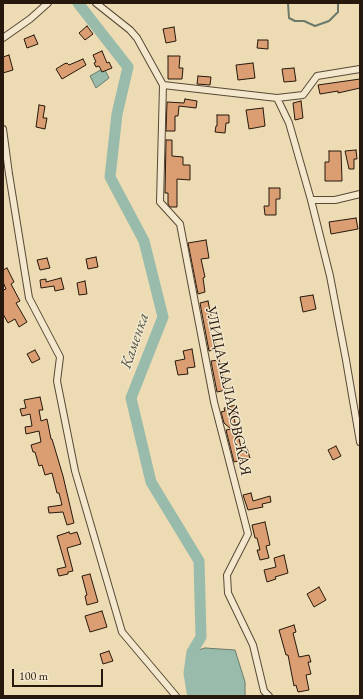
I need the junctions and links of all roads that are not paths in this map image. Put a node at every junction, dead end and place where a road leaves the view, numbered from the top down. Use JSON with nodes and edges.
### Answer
{"nodes":[{"id":1,"x":48,"y":3,"type":"edge"},
{"id":2,"x":96,"y":3,"type":"edge"},
{"id":3,"x":3,"y":38,"type":"edge"},
{"id":4,"x":360,"y":69,"type":"edge"},
{"id":5,"x":163,"y":85,"type":"junction"},
{"id":6,"x":277,"y":98,"type":"junction"},
{"id":7,"x":3,"y":129,"type":"edge"},
{"id":8,"x":360,"y":194,"type":"edge"},
{"id":9,"x":311,"y":200,"type":"junction"},
{"id":10,"x":360,"y":442,"type":"edge"},
{"id":11,"x":176,"y":696,"type":"edge"},
{"id":12,"x":269,"y":696,"type":"edge"}],
"edges":[{"from":1,"to":3,"type":"street"},
{"from":2,"to":5,"type":"street"},
{"from":4,"to":6,"type":"street"},
{"from":5,"to":6,"type":"street"},
{"from":5,"to":12,"type":"street","name":"УЛИЦА МАЛАХОВСКАЯ"},
{"from":6,"to":9,"type":"street"},
{"from":7,"to":11,"type":"street"},
{"from":8,"to":9,"type":"street"},
{"from":9,"to":10,"type":"street"}]}
